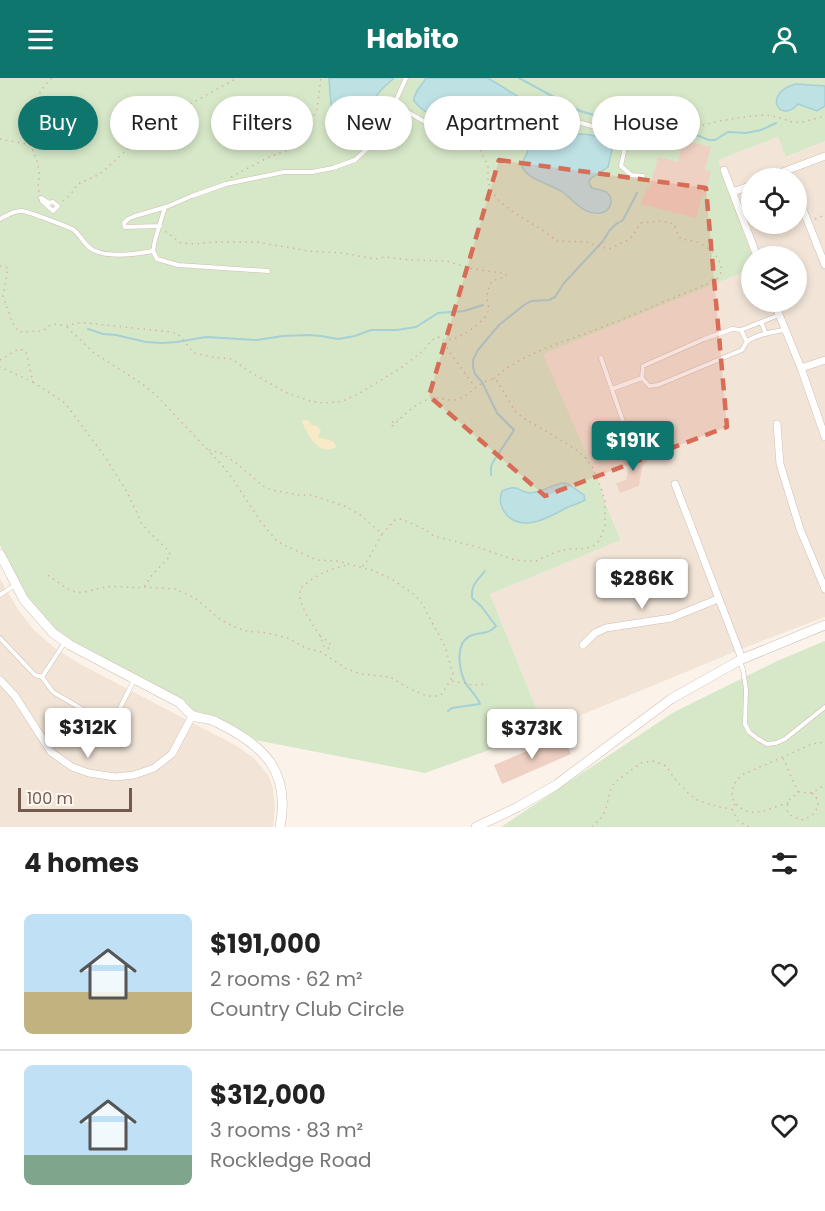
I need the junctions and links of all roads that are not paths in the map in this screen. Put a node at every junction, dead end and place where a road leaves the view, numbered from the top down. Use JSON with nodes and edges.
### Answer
{"nodes":[{"id":1,"x":406,"y":78,"type":"edge"},
{"id":2,"x":398,"y":96,"type":"edge"},
{"id":3,"x":412,"y":115,"type":"edge"},
{"id":4,"x":366,"y":150,"type":"edge"},
{"id":5,"x":825,"y":156,"type":"edge"},
{"id":6,"x":793,"y":168,"type":"edge"},
{"id":7,"x":724,"y":170,"type":"dead end"},
{"id":8,"x":643,"y":176,"type":"dead end"},
{"id":9,"x":741,"y":189,"type":"edge"},
{"id":10,"x":733,"y":192,"type":"junction"},
{"id":11,"x":41,"y":199,"type":"road end"},
{"id":12,"x":58,"y":206,"type":"road end"},
{"id":13,"x":165,"y":207,"type":"junction"},
{"id":14,"x":0,"y":219,"type":"edge"},
{"id":15,"x":807,"y":219,"type":"edge"},
{"id":16,"x":160,"y":226,"type":"junction"},
{"id":17,"x":753,"y":246,"type":"edge"},
{"id":18,"x":153,"y":251,"type":"junction"},
{"id":19,"x":825,"y":265,"type":"edge"},
{"id":20,"x":268,"y":272,"type":"dead end"},
{"id":21,"x":778,"y":312,"type":"edge"},
{"id":22,"x":779,"y":315,"type":"junction"},
{"id":23,"x":761,"y":322,"type":"junction"},
{"id":24,"x":741,"y":330,"type":"junction"},
{"id":25,"x":784,"y":330,"type":"junction"},
{"id":26,"x":766,"y":334,"type":"junction"},
{"id":27,"x":747,"y":342,"type":"junction"},
{"id":28,"x":601,"y":358,"type":"dead end"},
{"id":29,"x":825,"y":360,"type":"edge"},
{"id":30,"x":801,"y":368,"type":"junction"},
{"id":31,"x":642,"y":378,"type":"junction"},
{"id":32,"x":612,"y":389,"type":"junction"},
{"id":33,"x":777,"y":424,"type":"dead end"},
{"id":34,"x":627,"y":430,"type":"dead end"},
{"id":35,"x":825,"y":437,"type":"edge"},
{"id":36,"x":675,"y":484,"type":"dead end"},
{"id":37,"x":0,"y":554,"type":"edge"},
{"id":38,"x":16,"y":585,"type":"junction"},
{"id":39,"x":825,"y":589,"type":"edge"},
{"id":40,"x":0,"y":595,"type":"edge"},
{"id":41,"x":718,"y":599,"type":"junction"},
{"id":42,"x":825,"y":625,"type":"edge"},
{"id":43,"x":0,"y":638,"type":"edge"},
{"id":44,"x":65,"y":641,"type":"junction"},
{"id":45,"x":583,"y":645,"type":"dead end"},
{"id":46,"x":741,"y":660,"type":"junction"},
{"id":47,"x":42,"y":677,"type":"junction"},
{"id":48,"x":134,"y":679,"type":"junction"},
{"id":49,"x":0,"y":681,"type":"edge"},
{"id":50,"x":825,"y":707,"type":"edge"},
{"id":51,"x":192,"y":716,"type":"junction"},
{"id":52,"x":280,"y":827,"type":"edge"},
{"id":53,"x":476,"y":827,"type":"edge"}],
"edges":[{"from":1,"to":2,"type":"lane"},
{"from":3,"to":8,"type":"lane"},
{"from":4,"to":13,"type":"lane"},
{"from":5,"to":6,"type":"street"},
{"from":7,"to":10,"type":"street"},
{"from":9,"to":10,"type":"street"},
{"from":10,"to":17,"type":"street"},
{"from":11,"to":12,"type":"lane"},
{"from":13,"to":16,"type":"lane"},
{"from":13,"to":16,"type":"lane"},
{"from":14,"to":18,"type":"lane"},
{"from":15,"to":19,"type":"street"},
{"from":16,"to":18,"type":"lane"},
{"from":18,"to":20,"type":"lane"},
{"from":21,"to":22,"type":"street"},
{"from":22,"to":23,"type":"lane"},
{"from":22,"to":25,"type":"street"},
{"from":23,"to":24,"type":"lane"},
{"from":23,"to":26,"type":"lane"},
{"from":24,"to":27,"type":"lane"},
{"from":24,"to":31,"type":"lane"},
{"from":25,"to":26,"type":"lane"},
{"from":25,"to":30,"type":"street"},
{"from":26,"to":27,"type":"lane"},
{"from":27,"to":31,"type":"lane"},
{"from":28,"to":32,"type":"lane"},
{"from":29,"to":30,"type":"street"},
{"from":30,"to":35,"type":"street"},
{"from":31,"to":32,"type":"lane"},
{"from":32,"to":34,"type":"lane"},
{"from":33,"to":39,"type":"street"},
{"from":36,"to":41,"type":"street"},
{"from":37,"to":38,"type":"street"},
{"from":38,"to":40,"type":"lane"},
{"from":38,"to":44,"type":"street"},
{"from":41,"to":45,"type":"street"},
{"from":41,"to":46,"type":"street"},
{"from":42,"to":46,"type":"street"},
{"from":43,"to":47,"type":"lane"},
{"from":44,"to":47,"type":"lane"},
{"from":44,"to":48,"type":"street"},
{"from":46,"to":50,"type":"lane"},
{"from":46,"to":53,"type":"street"},
{"from":47,"to":48,"type":"lane"},
{"from":48,"to":51,"type":"street"},
{"from":49,"to":51,"type":"street"},
{"from":51,"to":52,"type":"street"}]}
